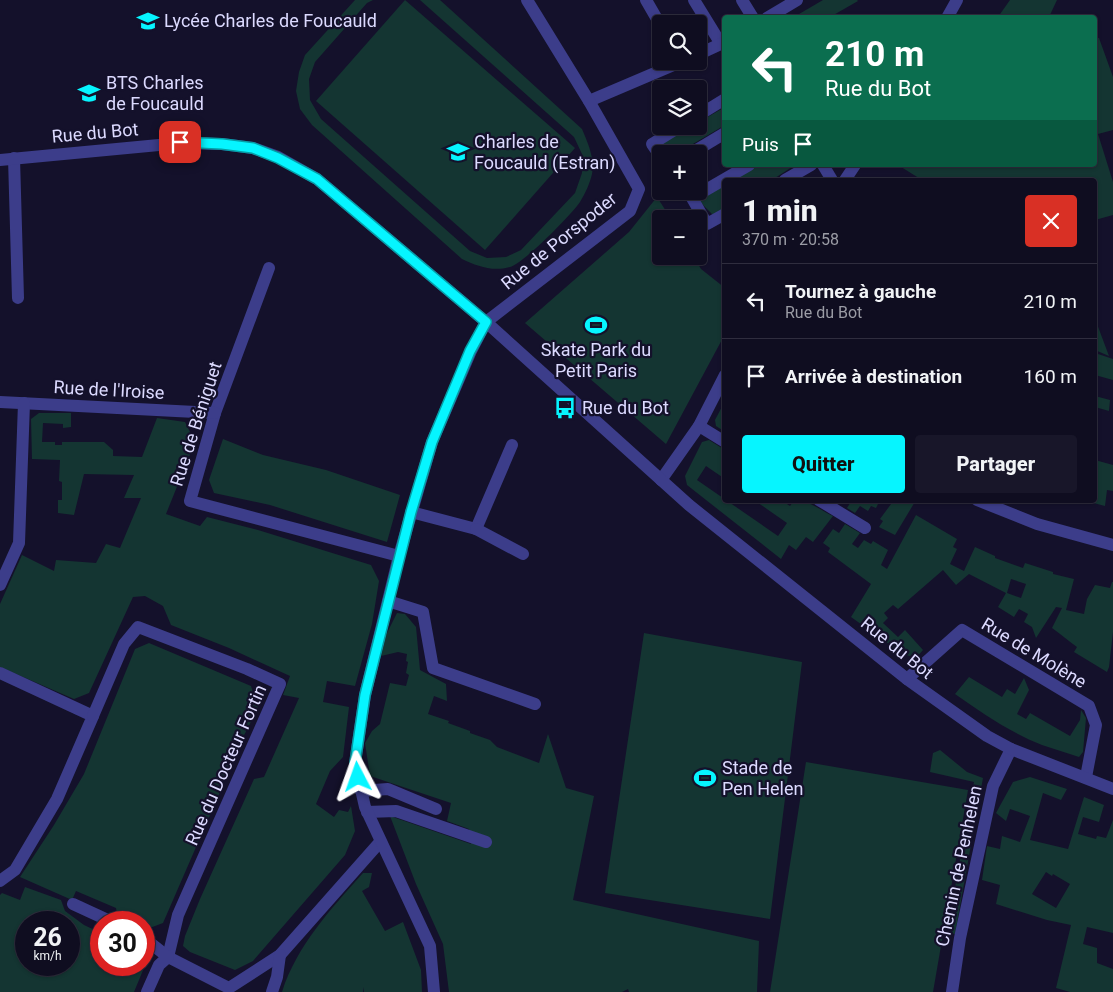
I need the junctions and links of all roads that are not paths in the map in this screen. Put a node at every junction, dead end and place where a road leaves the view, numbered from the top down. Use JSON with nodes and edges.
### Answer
{"nodes":[{"id":1,"x":527,"y":0,"type":"edge"},
{"id":2,"x":646,"y":0,"type":"edge"},
{"id":3,"x":694,"y":0,"type":"edge"},
{"id":4,"x":742,"y":0,"type":"edge"},
{"id":5,"x":797,"y":0,"type":"edge"},
{"id":6,"x":957,"y":0,"type":"edge"},
{"id":7,"x":655,"y":15,"type":"edge"},
{"id":8,"x":751,"y":15,"type":"edge"},
{"id":9,"x":772,"y":15,"type":"edge"},
{"id":10,"x":949,"y":15,"type":"edge"},
{"id":11,"x":722,"y":42,"type":"edge"},
{"id":12,"x":722,"y":43,"type":"edge"},
{"id":13,"x":707,"y":50,"type":"edge"},
{"id":14,"x":661,"y":70,"type":"edge"},
{"id":15,"x":590,"y":100,"type":"junction"},
{"id":16,"x":722,"y":101,"type":"edge"},
{"id":17,"x":707,"y":110,"type":"edge"},
{"id":18,"x":666,"y":135,"type":"edge"},
{"id":19,"x":722,"y":135,"type":"edge"},
{"id":20,"x":653,"y":145,"type":"edge"},
{"id":21,"x":705,"y":145,"type":"edge"},
{"id":22,"x":14,"y":158,"type":"junction"},
{"id":23,"x":0,"y":160,"type":"edge"},
{"id":24,"x":746,"y":167,"type":"edge"},
{"id":25,"x":808,"y":167,"type":"edge"},
{"id":26,"x":824,"y":167,"type":"edge"},
{"id":27,"x":854,"y":167,"type":"edge"},
{"id":28,"x":727,"y":178,"type":"edge"},
{"id":29,"x":788,"y":178,"type":"edge"},
{"id":30,"x":831,"y":178,"type":"edge"},
{"id":31,"x":846,"y":178,"type":"edge"},
{"id":32,"x":722,"y":181,"type":"edge"},
{"id":33,"x":722,"y":216,"type":"edge"},
{"id":34,"x":268,"y":268,"type":"dead end"},
{"id":35,"x":18,"y":298,"type":"dead end"},
{"id":36,"x":486,"y":322,"type":"junction"},
{"id":37,"x":722,"y":381,"type":"edge"},
{"id":38,"x":0,"y":402,"type":"edge"},
{"id":39,"x":24,"y":403,"type":"junction"},
{"id":40,"x":216,"y":413,"type":"junction"},
{"id":41,"x":699,"y":426,"type":"junction"},
{"id":42,"x":722,"y":440,"type":"edge"},
{"id":43,"x":512,"y":445,"type":"dead end"},
{"id":44,"x":660,"y":480,"type":"junction"},
{"id":45,"x":824,"y":503,"type":"edge"},
{"id":46,"x":984,"y":503,"type":"edge"},
{"id":47,"x":411,"y":512,"type":"junction"},
{"id":48,"x":476,"y":528,"type":"junction"},
{"id":49,"x":865,"y":528,"type":"dead end"},
{"id":50,"x":1113,"y":545,"type":"edge"},
{"id":51,"x":523,"y":554,"type":"dead end"},
{"id":52,"x":399,"y":556,"type":"junction"},
{"id":53,"x":0,"y":585,"type":"edge"},
{"id":54,"x":388,"y":601,"type":"junction"},
{"id":55,"x":0,"y":673,"type":"edge"},
{"id":56,"x":908,"y":679,"type":"junction"},
{"id":57,"x":535,"y":704,"type":"dead end"},
{"id":58,"x":93,"y":716,"type":"junction"},
{"id":59,"x":1010,"y":750,"type":"junction"},
{"id":60,"x":1086,"y":777,"type":"junction"},
{"id":61,"x":1113,"y":789,"type":"edge"},
{"id":62,"x":361,"y":791,"type":"junction"},
{"id":63,"x":436,"y":809,"type":"dead end"},
{"id":64,"x":367,"y":812,"type":"junction"},
{"id":65,"x":380,"y":842,"type":"junction"},
{"id":66,"x":486,"y":842,"type":"dead end"},
{"id":67,"x":0,"y":881,"type":"edge"},
{"id":68,"x":73,"y":904,"type":"dead end"},
{"id":69,"x":90,"y":912,"type":"edge"},
{"id":70,"x":155,"y":946,"type":"edge"},
{"id":71,"x":280,"y":956,"type":"junction"},
{"id":72,"x":168,"y":957,"type":"junction"},
{"id":73,"x":228,"y":990,"type":"edge"},
{"id":74,"x":147,"y":992,"type":"edge"},
{"id":75,"x":272,"y":992,"type":"edge"},
{"id":76,"x":434,"y":992,"type":"edge"},
{"id":77,"x":952,"y":992,"type":"edge"}],
"edges":[{"from":1,"to":15,"type":"street","name":"Rue de Porspoder"},
{"from":2,"to":7,"type":"street"},
{"from":3,"to":11,"type":"street"},
{"from":4,"to":8,"type":"street"},
{"from":5,"to":9,"type":"street"},
{"from":6,"to":10,"type":"street"},
{"from":12,"to":13,"type":"street"},
{"from":14,"to":15,"type":"street"},
{"from":15,"to":36,"type":"street","name":"Rue de Porspoder"},
{"from":16,"to":17,"type":"street"},
{"from":18,"to":20,"type":"street"},
{"from":19,"to":21,"type":"street"},
{"from":22,"to":23,"type":"street","name":"Rue du Bot"},
{"from":22,"to":35,"type":"street"},
{"from":22,"to":36,"type":"street","name":"Rue du Bot"},
{"from":24,"to":28,"type":"street"},
{"from":25,"to":29,"type":"street"},
{"from":26,"to":30,"type":"street"},
{"from":27,"to":31,"type":"street"},
{"from":32,"to":33,"type":"street"},
{"from":34,"to":40,"type":"street","name":"Rue de Béniguet"},
{"from":36,"to":44,"type":"street","name":"Rue du Bot"},
{"from":36,"to":47,"type":"street"},
{"from":37,"to":41,"type":"street"},
{"from":38,"to":39,"type":"street","name":"Rue de l'Iroise"},
{"from":39,"to":40,"type":"street","name":"Rue de l'Iroise"},
{"from":39,"to":53,"type":"street"},
{"from":40,"to":52,"type":"street","name":"Rue de Béniguet"},
{"from":41,"to":42,"type":"street"},
{"from":41,"to":44,"type":"street"},
{"from":43,"to":48,"type":"street"},
{"from":44,"to":56,"type":"street","name":"Rue du Bot"},
{"from":45,"to":49,"type":"street"},
{"from":46,"to":50,"type":"street"},
{"from":47,"to":48,"type":"street"},
{"from":47,"to":52,"type":"street"},
{"from":48,"to":51,"type":"street"},
{"from":52,"to":54,"type":"street"},
{"from":54,"to":57,"type":"street"},
{"from":54,"to":62,"type":"street"},
{"from":55,"to":58,"type":"street"},
{"from":56,"to":59,"type":"street","name":"Rue du Bot"},
{"from":56,"to":60,"type":"street","name":"Rue de Molène"},
{"from":58,"to":67,"type":"street"},
{"from":58,"to":72,"type":"street","name":"Rue du Docteur Fortin"},
{"from":59,"to":60,"type":"street","name":"Rue du Bot"},
{"from":59,"to":77,"type":"street","name":"Chemin de Penhelen"},
{"from":60,"to":61,"type":"street","name":"Rue du Bot"},
{"from":62,"to":63,"type":"street"},
{"from":62,"to":64,"type":"street"},
{"from":64,"to":65,"type":"street"},
{"from":64,"to":66,"type":"street"},
{"from":65,"to":71,"type":"street"},
{"from":65,"to":76,"type":"street"},
{"from":68,"to":69,"type":"street"},
{"from":70,"to":72,"type":"street"},
{"from":71,"to":73,"type":"street"},
{"from":71,"to":75,"type":"street"},
{"from":72,"to":73,"type":"street"},
{"from":72,"to":74,"type":"street","name":"Rue du Docteur Fortin"}]}
